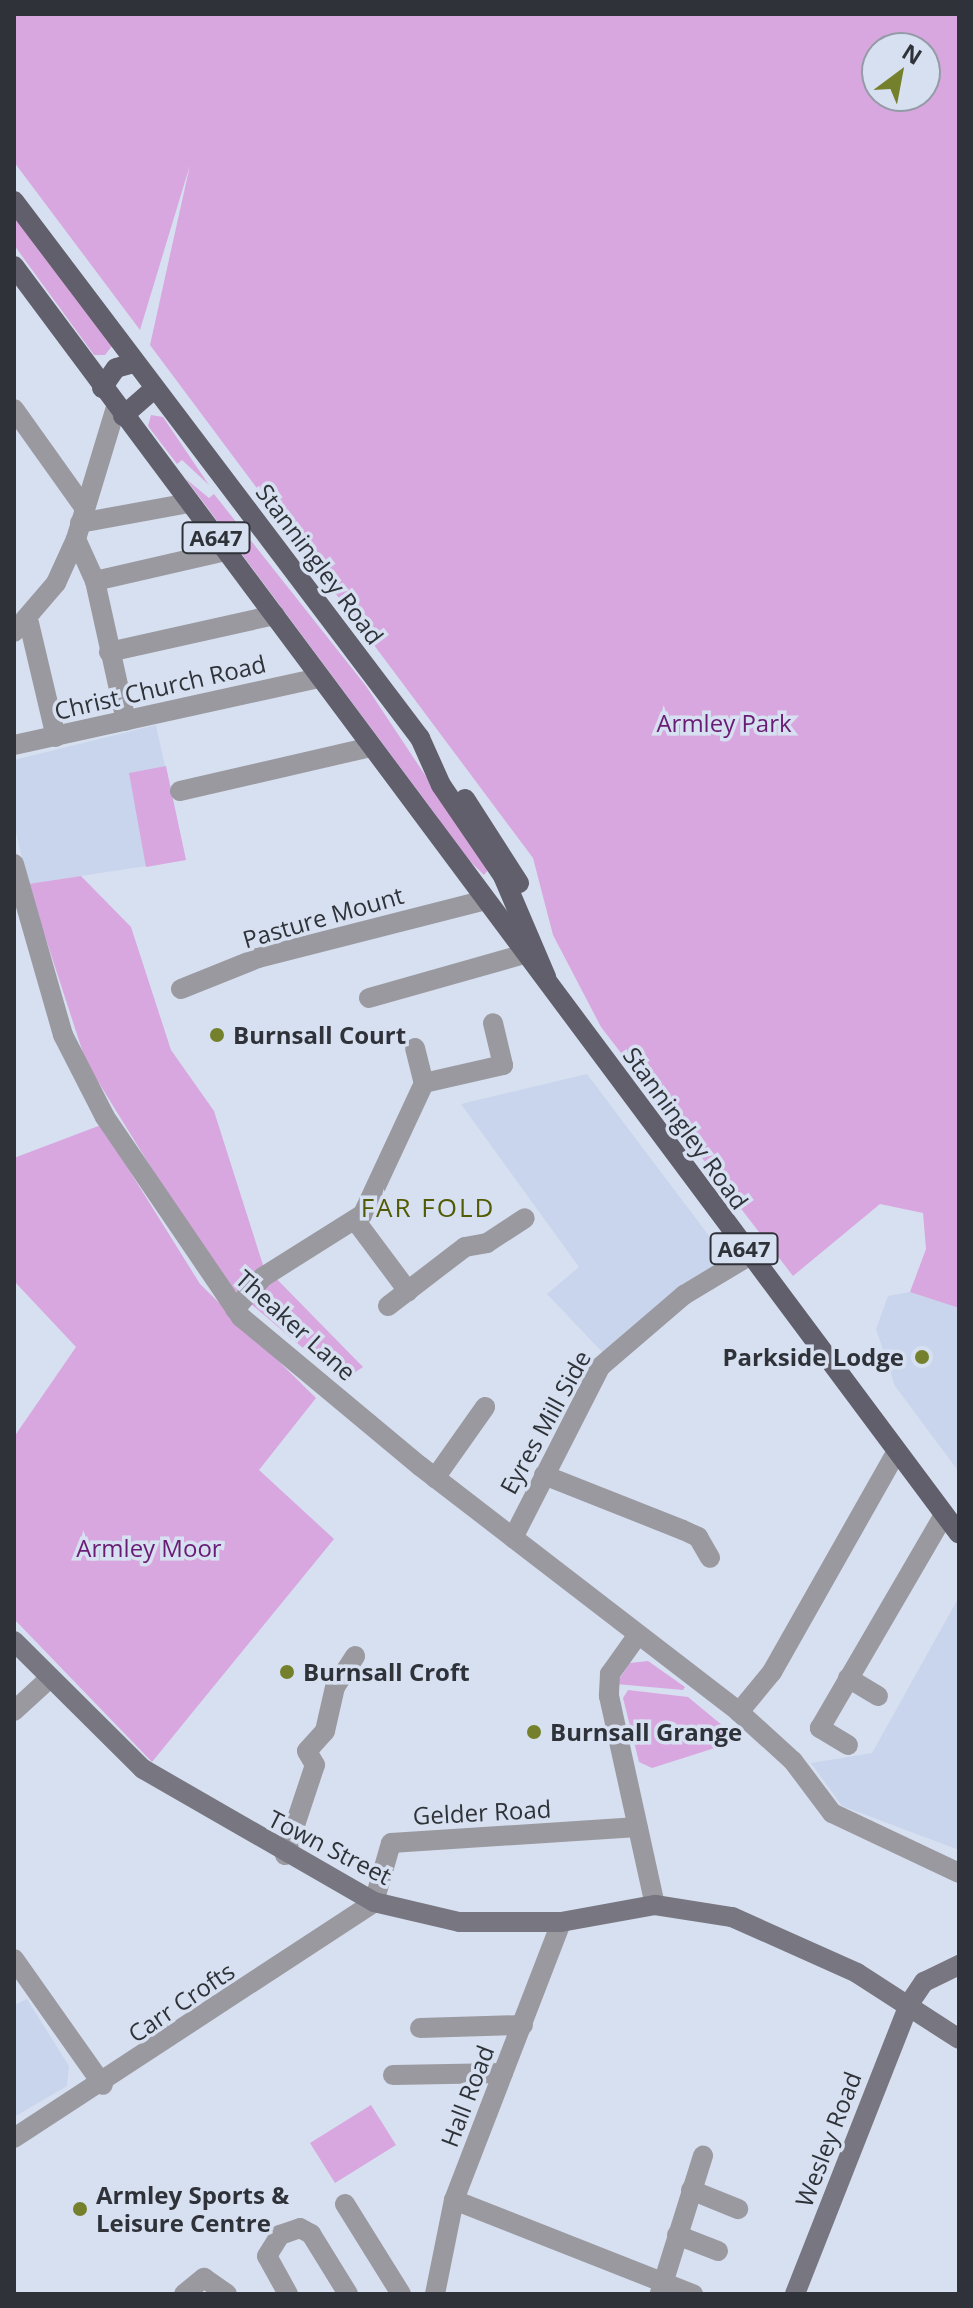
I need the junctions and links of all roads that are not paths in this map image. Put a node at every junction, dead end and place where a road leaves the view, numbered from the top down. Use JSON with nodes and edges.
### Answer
{"nodes":[{"id":1,"x":14,"y":201,"type":"edge"},
{"id":2,"x":14,"y":266,"type":"edge"},
{"id":3,"x":134,"y":363,"type":"junction"},
{"id":4,"x":102,"y":388,"type":"junction"},
{"id":5,"x":154,"y":389,"type":"junction"},
{"id":6,"x":14,"y":410,"type":"edge"},
{"id":7,"x":119,"y":411,"type":"junction"},
{"id":8,"x":189,"y":503,"type":"junction"},
{"id":9,"x":80,"y":523,"type":"junction"},
{"id":10,"x":226,"y":551,"type":"junction"},
{"id":11,"x":95,"y":581,"type":"junction"},
{"id":12,"x":275,"y":615,"type":"junction"},
{"id":13,"x":21,"y":628,"type":"edge"},
{"id":14,"x":109,"y":652,"type":"junction"},
{"id":15,"x":318,"y":678,"type":"junction"},
{"id":16,"x":126,"y":721,"type":"junction"},
{"id":17,"x":56,"y":737,"type":"junction"},
{"id":18,"x":14,"y":745,"type":"edge"},
{"id":19,"x":371,"y":747,"type":"junction"},
{"id":20,"x":180,"y":791,"type":"dead end"},
{"id":21,"x":14,"y":864,"type":"edge"},
{"id":22,"x":482,"y":901,"type":"junction"},
{"id":23,"x":521,"y":955,"type":"junction"},
{"id":24,"x":547,"y":981,"type":"junction"},
{"id":25,"x":181,"y":989,"type":"dead end"},
{"id":26,"x":369,"y":998,"type":"dead end"},
{"id":27,"x":493,"y":1023,"type":"dead end"},
{"id":28,"x":415,"y":1048,"type":"dead end"},
{"id":29,"x":424,"y":1083,"type":"junction"},
{"id":30,"x":525,"y":1218,"type":"dead end"},
{"id":31,"x":355,"y":1220,"type":"junction"},
{"id":32,"x":749,"y":1256,"type":"junction"},
{"id":33,"x":408,"y":1291,"type":"junction"},
{"id":34,"x":388,"y":1306,"type":"dead end"},
{"id":35,"x":235,"y":1309,"type":"junction"},
{"id":36,"x":485,"y":1407,"type":"dead end"},
{"id":37,"x":896,"y":1453,"type":"junction"},
{"id":38,"x":544,"y":1475,"type":"junction"},
{"id":39,"x":435,"y":1478,"type":"junction"},
{"id":40,"x":944,"y":1515,"type":"junction"},
{"id":41,"x":959,"y":1534,"type":"edge"},
{"id":42,"x":513,"y":1538,"type":"junction"},
{"id":43,"x":710,"y":1558,"type":"dead end"},
{"id":44,"x":637,"y":1636,"type":"junction"},
{"id":45,"x":14,"y":1641,"type":"edge"},
{"id":46,"x":355,"y":1656,"type":"dead end"},
{"id":47,"x":50,"y":1678,"type":"junction"},
{"id":48,"x":848,"y":1678,"type":"junction"},
{"id":49,"x":878,"y":1696,"type":"dead end"},
{"id":50,"x":14,"y":1711,"type":"edge"},
{"id":51,"x":739,"y":1712,"type":"junction"},
{"id":52,"x":848,"y":1745,"type":"dead end"},
{"id":53,"x":637,"y":1827,"type":"junction"},
{"id":54,"x":285,"y":1855,"type":"junction"},
{"id":55,"x":959,"y":1873,"type":"edge"},
{"id":56,"x":374,"y":1902,"type":"junction"},
{"id":57,"x":655,"y":1905,"type":"junction"},
{"id":58,"x":561,"y":1922,"type":"junction"},
{"id":59,"x":14,"y":1959,"type":"edge"},
{"id":60,"x":959,"y":1965,"type":"edge"},
{"id":61,"x":909,"y":2004,"type":"junction"},
{"id":62,"x":523,"y":2025,"type":"junction"},
{"id":63,"x":420,"y":2028,"type":"dead end"},
{"id":64,"x":959,"y":2039,"type":"edge"},
{"id":65,"x":503,"y":2073,"type":"junction"},
{"id":66,"x":393,"y":2075,"type":"dead end"},
{"id":67,"x":103,"y":2085,"type":"junction"},
{"id":68,"x":14,"y":2138,"type":"edge"},
{"id":69,"x":703,"y":2156,"type":"dead end"},
{"id":70,"x":691,"y":2190,"type":"junction"},
{"id":71,"x":454,"y":2200,"type":"junction"},
{"id":72,"x":345,"y":2204,"type":"dead end"},
{"id":73,"x":738,"y":2209,"type":"dead end"},
{"id":74,"x":677,"y":2235,"type":"junction"},
{"id":75,"x":718,"y":2251,"type":"dead end"},
{"id":76,"x":188,"y":2288,"type":"edge"},
{"id":77,"x":662,"y":2288,"type":"edge"},
{"id":78,"x":797,"y":2293,"type":"edge"},
{"id":79,"x":227,"y":2294,"type":"edge"},
{"id":80,"x":288,"y":2294,"type":"edge"},
{"id":81,"x":348,"y":2294,"type":"edge"},
{"id":82,"x":401,"y":2294,"type":"edge"},
{"id":83,"x":435,"y":2294,"type":"edge"},
{"id":84,"x":693,"y":2294,"type":"edge"}],
"edges":[{"from":1,"to":3,"type":"main road","name":"Stanningley Road","number":"A647"},
{"from":2,"to":4,"type":"main road","name":"Stanningley Road","number":"A647"},
{"from":3,"to":4,"type":"main road"},
{"from":3,"to":5,"type":"main road","name":"Stanningley Road","number":"A647"},
{"from":4,"to":7,"type":"main road","name":"Stanningley Road","number":"A647"},
{"from":5,"to":7,"type":"main road"},
{"from":5,"to":24,"type":"main road","name":"Stanningley Road","number":"A647"},
{"from":6,"to":9,"type":"street"},
{"from":7,"to":8,"type":"main road","name":"Stanningley Road","number":"A647"},
{"from":7,"to":9,"type":"street"},
{"from":8,"to":9,"type":"street"},
{"from":8,"to":10,"type":"main road","name":"Stanningley Road","number":"A647"},
{"from":9,"to":11,"type":"street"},
{"from":9,"to":13,"type":"street"},
{"from":10,"to":11,"type":"street"},
{"from":10,"to":12,"type":"main road","name":"Stanningley Road","number":"A647"},
{"from":11,"to":14,"type":"street"},
{"from":12,"to":14,"type":"street"},
{"from":12,"to":15,"type":"main road","name":"Stanningley Road","number":"A647"},
{"from":13,"to":17,"type":"street"},
{"from":14,"to":16,"type":"street"},
{"from":15,"to":16,"type":"street","name":"Christ Church Road"},
{"from":15,"to":19,"type":"main road","name":"Stanningley Road","number":"A647"},
{"from":16,"to":17,"type":"street","name":"Christ Church Road"},
{"from":17,"to":18,"type":"street","name":"Christ Church Road"},
{"from":19,"to":20,"type":"street"},
{"from":19,"to":22,"type":"main road","name":"Stanningley Road","number":"A647"},
{"from":21,"to":35,"type":"street","name":"Theaker Lane"},
{"from":22,"to":23,"type":"main road","name":"Stanningley Road","number":"A647"},
{"from":22,"to":25,"type":"street","name":"Pasture Mount"},
{"from":23,"to":24,"type":"main road","name":"Stanningley Road","number":"A647"},
{"from":23,"to":26,"type":"street"},
{"from":24,"to":32,"type":"main road","name":"Stanningley Road","number":"A647"},
{"from":27,"to":29,"type":"street"},
{"from":28,"to":29,"type":"street"},
{"from":29,"to":31,"type":"street"},
{"from":30,"to":33,"type":"street"},
{"from":31,"to":33,"type":"street"},
{"from":31,"to":35,"type":"street"},
{"from":32,"to":37,"type":"main road","name":"Stanningley Road","number":"A647"},
{"from":32,"to":38,"type":"street","name":"Eyres Mill Side"},
{"from":33,"to":34,"type":"street"},
{"from":35,"to":39,"type":"street","name":"Theaker Lane"},
{"from":36,"to":39,"type":"street"},
{"from":37,"to":40,"type":"main road","name":"Stanningley Road","number":"A647"},
{"from":37,"to":51,"type":"street"},
{"from":38,"to":42,"type":"street","name":"Eyres Mill Side"},
{"from":38,"to":43,"type":"street"},
{"from":39,"to":42,"type":"street","name":"Theaker Lane"},
{"from":40,"to":41,"type":"main road","name":"Stanningley Road","number":"A647"},
{"from":40,"to":48,"type":"street"},
{"from":42,"to":44,"type":"street","name":"Theaker Lane"},
{"from":44,"to":51,"type":"street","name":"Theaker Lane"},
{"from":44,"to":53,"type":"street"},
{"from":45,"to":47,"type":"street","name":"Town Street"},
{"from":46,"to":54,"type":"street"},
{"from":47,"to":50,"type":"street"},
{"from":47,"to":54,"type":"street","name":"Town Street"},
{"from":48,"to":49,"type":"street"},
{"from":48,"to":52,"type":"street"},
{"from":51,"to":55,"type":"street","name":"Theaker Lane"},
{"from":53,"to":56,"type":"street","name":"Gelder Road"},
{"from":53,"to":57,"type":"street"},
{"from":54,"to":56,"type":"street","name":"Town Street"},
{"from":56,"to":58,"type":"street","name":"Town Street"},
{"from":56,"to":67,"type":"street","name":"Carr Crofts"},
{"from":57,"to":58,"type":"street","name":"Town Street"},
{"from":57,"to":61,"type":"street","name":"Town Street"},
{"from":58,"to":62,"type":"street","name":"Hall Road"},
{"from":59,"to":67,"type":"street"},
{"from":60,"to":61,"type":"street"},
{"from":61,"to":64,"type":"street","name":"Town Street"},
{"from":61,"to":78,"type":"street","name":"Wesley Road"},
{"from":62,"to":63,"type":"street"},
{"from":62,"to":65,"type":"street","name":"Hall Road"},
{"from":65,"to":66,"type":"street"},
{"from":65,"to":71,"type":"street","name":"Hall Road"},
{"from":67,"to":68,"type":"street","name":"Carr Crofts"},
{"from":69,"to":70,"type":"street"},
{"from":70,"to":73,"type":"street"},
{"from":70,"to":74,"type":"street"},
{"from":71,"to":77,"type":"street"},
{"from":71,"to":83,"type":"street","name":"Hall Road"},
{"from":72,"to":82,"type":"street"},
{"from":74,"to":75,"type":"street"},
{"from":74,"to":77,"type":"street"},
{"from":76,"to":79,"type":"street"},
{"from":77,"to":84,"type":"street"},
{"from":80,"to":81,"type":"street"}]}
